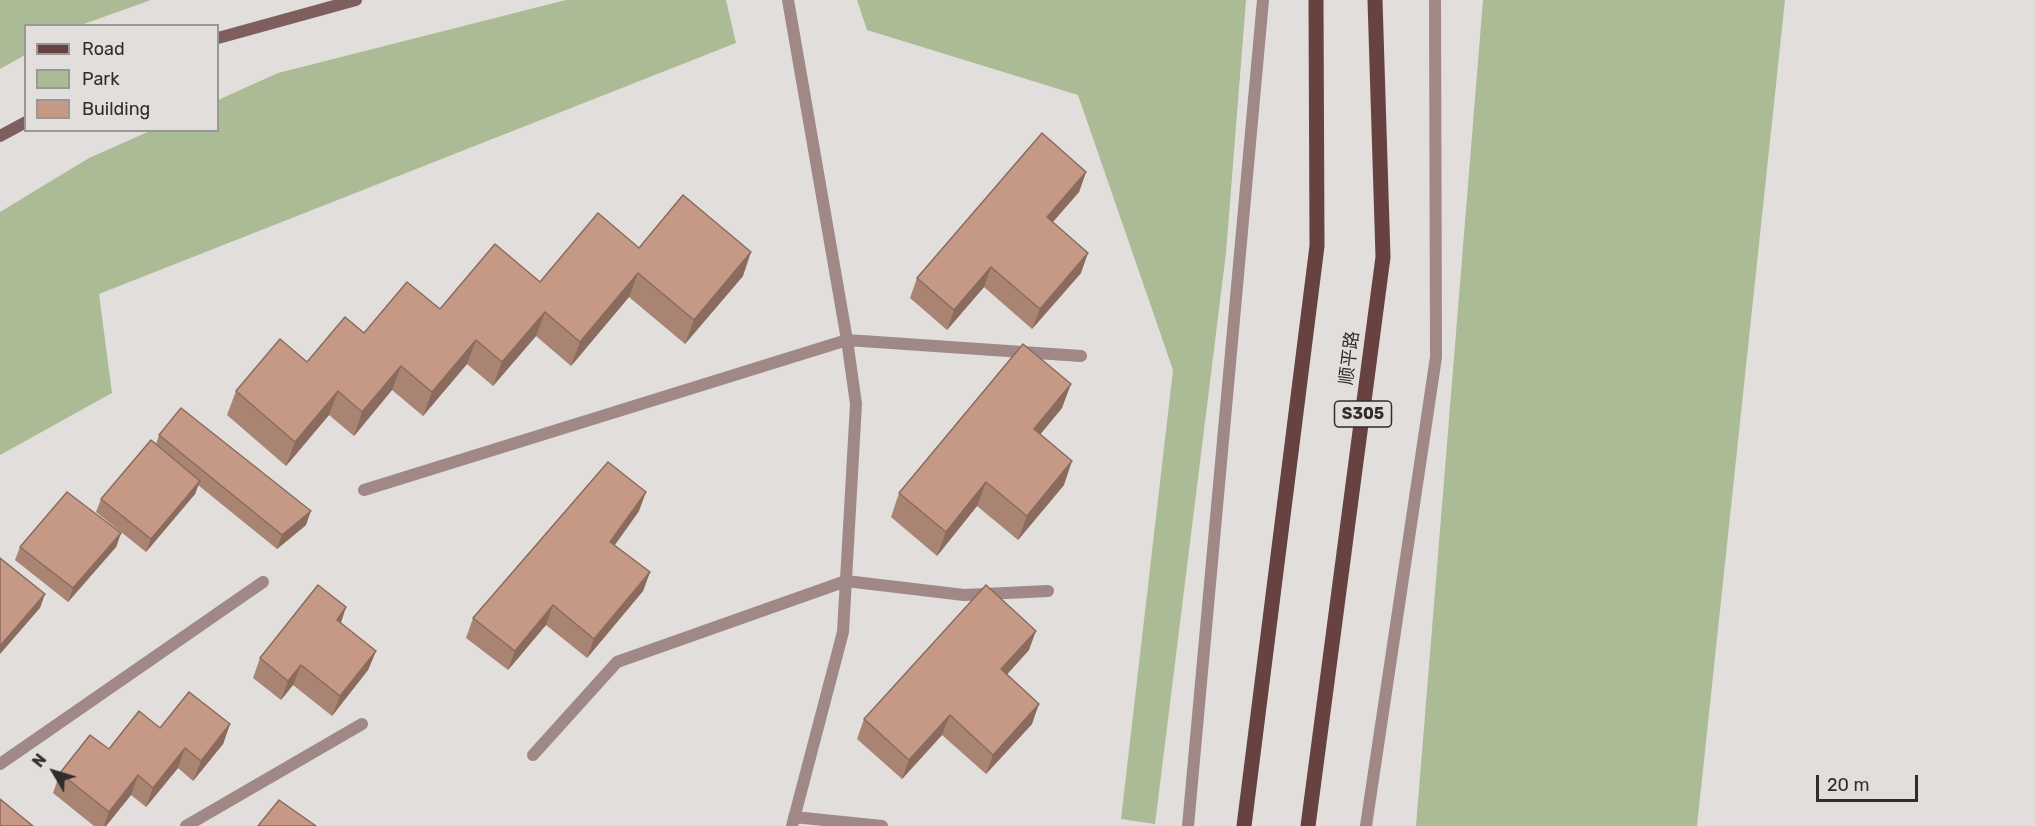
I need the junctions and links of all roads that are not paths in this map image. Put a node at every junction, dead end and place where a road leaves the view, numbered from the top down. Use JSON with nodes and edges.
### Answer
{"nodes":[{"id":1,"x":356,"y":0,"type":"edge"},
{"id":2,"x":788,"y":0,"type":"edge"},
{"id":3,"x":1263,"y":0,"type":"edge"},
{"id":4,"x":1316,"y":0,"type":"edge"},
{"id":5,"x":1375,"y":0,"type":"edge"},
{"id":6,"x":1435,"y":0,"type":"edge"},
{"id":7,"x":219,"y":38,"type":"edge"},
{"id":8,"x":24,"y":124,"type":"edge"},
{"id":9,"x":0,"y":136,"type":"edge"},
{"id":10,"x":847,"y":340,"type":"junction"},
{"id":11,"x":1081,"y":356,"type":"dead end"},
{"id":12,"x":364,"y":490,"type":"dead end"},
{"id":13,"x":846,"y":581,"type":"junction"},
{"id":14,"x":263,"y":582,"type":"dead end"},
{"id":15,"x":1048,"y":591,"type":"dead end"},
{"id":16,"x":362,"y":724,"type":"dead end"},
{"id":17,"x":533,"y":755,"type":"dead end"},
{"id":18,"x":0,"y":764,"type":"edge"},
{"id":19,"x":793,"y":822,"type":"edge"},
{"id":20,"x":186,"y":826,"type":"edge"},
{"id":21,"x":882,"y":826,"type":"edge"},
{"id":22,"x":1188,"y":826,"type":"edge"},
{"id":23,"x":1244,"y":826,"type":"edge"},
{"id":24,"x":1308,"y":826,"type":"edge"},
{"id":25,"x":1366,"y":826,"type":"edge"}],
"edges":[{"from":1,"to":7,"type":"main road"},
{"from":2,"to":10,"type":"street"},
{"from":3,"to":22,"type":"street"},
{"from":4,"to":23,"type":"main road"},
{"from":5,"to":24,"type":"main road","name":"顺平路","number":"S305"},
{"from":6,"to":25,"type":"street"},
{"from":8,"to":9,"type":"main road"},
{"from":10,"to":11,"type":"street"},
{"from":10,"to":12,"type":"street"},
{"from":10,"to":13,"type":"street"},
{"from":13,"to":15,"type":"street"},
{"from":13,"to":17,"type":"street"},
{"from":13,"to":19,"type":"street"},
{"from":14,"to":18,"type":"street"},
{"from":16,"to":20,"type":"street"},
{"from":19,"to":21,"type":"street"}]}
